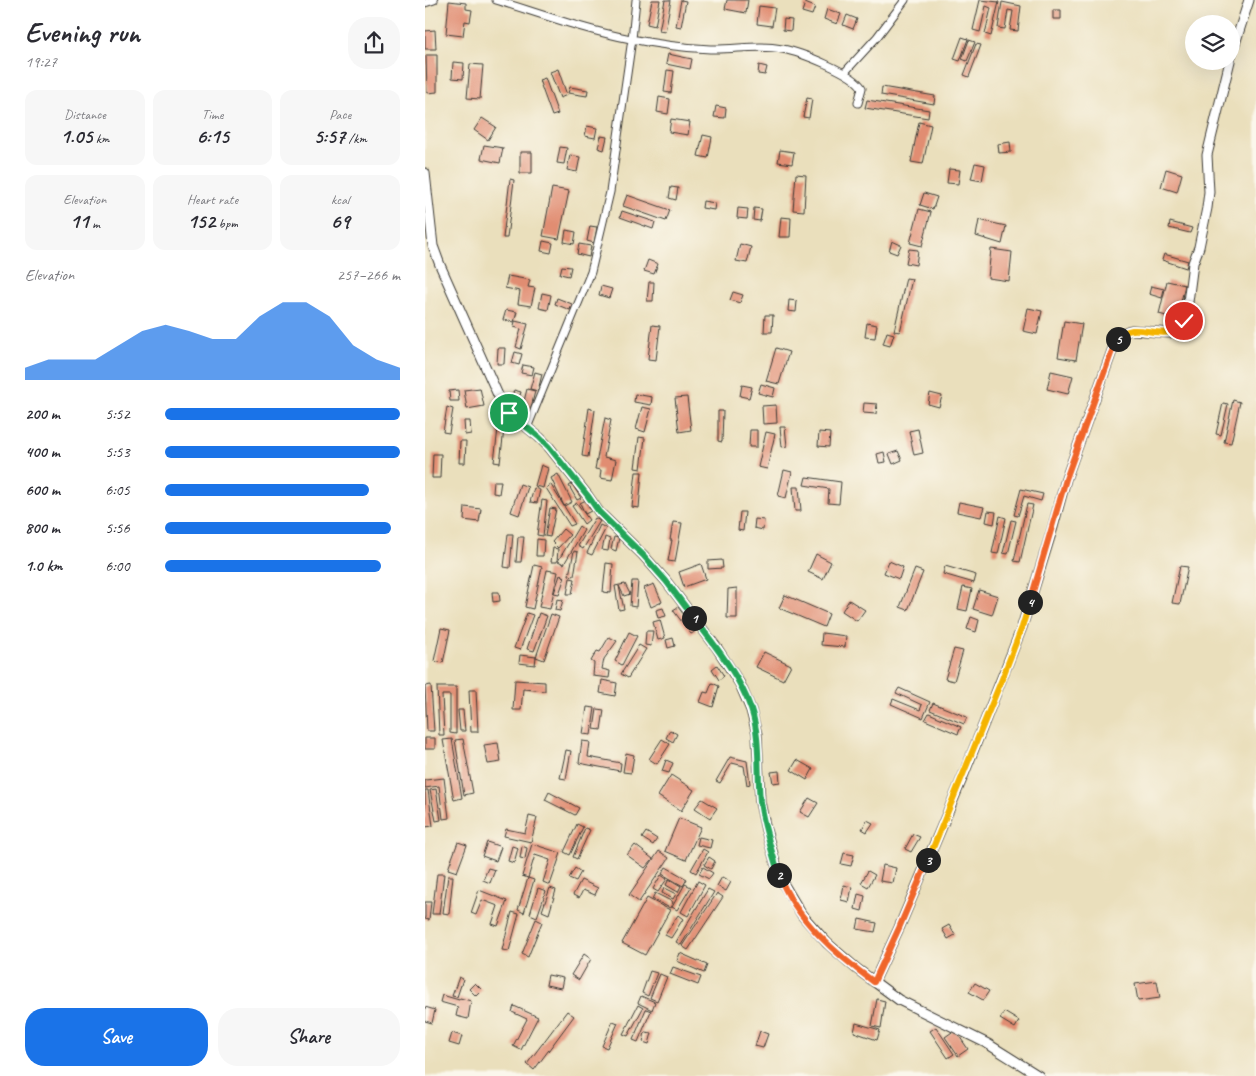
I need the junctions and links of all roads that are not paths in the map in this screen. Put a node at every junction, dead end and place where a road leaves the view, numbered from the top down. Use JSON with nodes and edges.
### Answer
{"nodes":[{"id":1,"x":434,"y":0,"type":"edge"},
{"id":2,"x":496,"y":0,"type":"edge"},
{"id":3,"x":635,"y":0,"type":"edge"},
{"id":4,"x":905,"y":0,"type":"edge"},
{"id":5,"x":1249,"y":0,"type":"edge"},
{"id":6,"x":425,"y":3,"type":"edge"},
{"id":7,"x":1240,"y":28,"type":"edge"},
{"id":8,"x":632,"y":39,"type":"junction"},
{"id":9,"x":1228,"y":70,"type":"edge"},
{"id":10,"x":845,"y":72,"type":"junction"},
{"id":11,"x":858,"y":102,"type":"dead end"},
{"id":12,"x":425,"y":174,"type":"edge"},
{"id":13,"x":527,"y":428,"type":"junction"},
{"id":14,"x":874,"y":982,"type":"junction"},
{"id":15,"x":1039,"y":1076,"type":"edge"}],
"edges":[{"from":1,"to":6,"type":"street"},
{"from":2,"to":8,"type":"street"},
{"from":3,"to":8,"type":"street"},
{"from":4,"to":10,"type":"street"},
{"from":5,"to":7,"type":"street"},
{"from":8,"to":10,"type":"street"},
{"from":8,"to":13,"type":"street"},
{"from":9,"to":14,"type":"street"},
{"from":10,"to":11,"type":"street"},
{"from":12,"to":13,"type":"street"},
{"from":13,"to":14,"type":"street"},
{"from":14,"to":15,"type":"street"}]}
